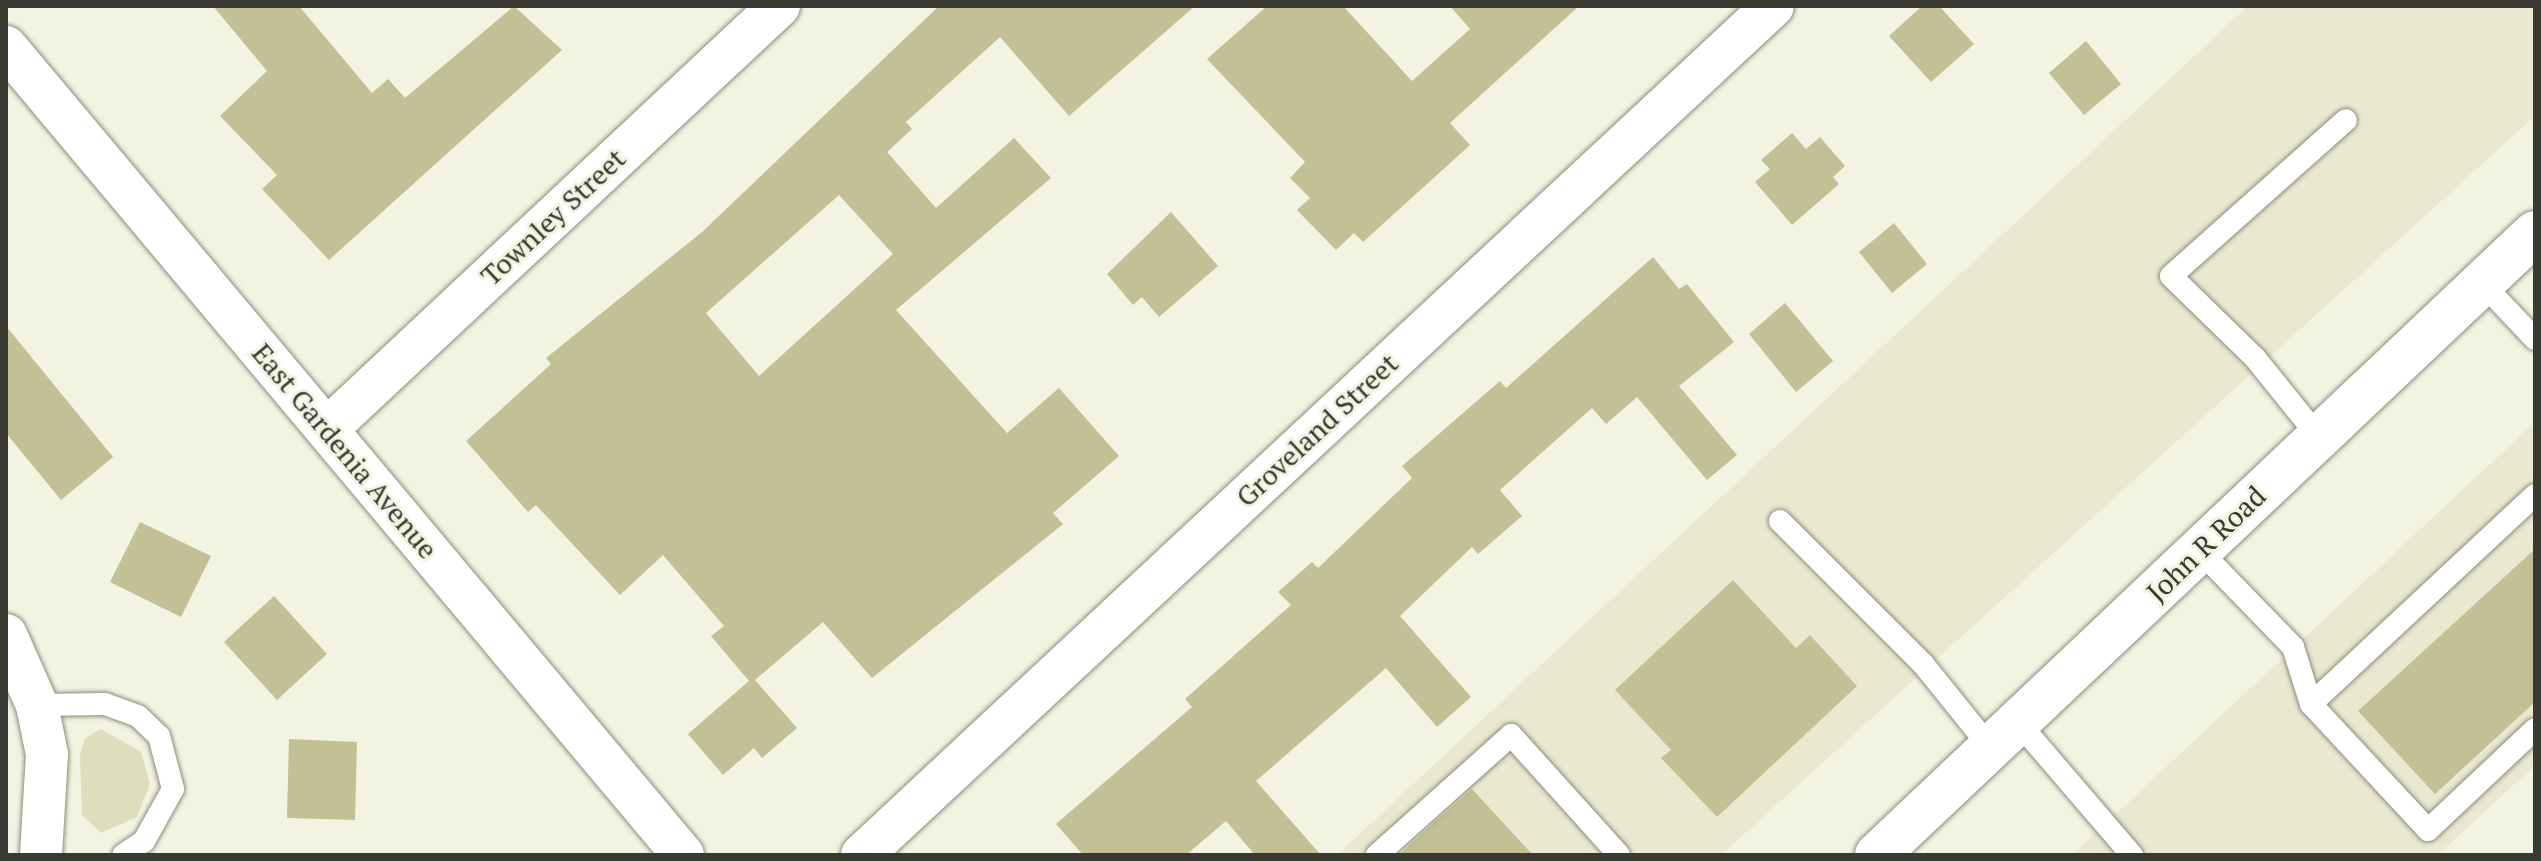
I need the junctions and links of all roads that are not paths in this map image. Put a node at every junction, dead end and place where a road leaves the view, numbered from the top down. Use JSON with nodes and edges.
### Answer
{"nodes":[{"id":1,"x":779,"y":6,"type":"edge"},
{"id":2,"x":1773,"y":6,"type":"edge"},
{"id":3,"x":6,"y":47,"type":"edge"},
{"id":4,"x":2346,"y":120,"type":"dead end"},
{"id":5,"x":2535,"y":233,"type":"edge"},
{"id":6,"x":2482,"y":283,"type":"junction"},
{"id":7,"x":2535,"y":339,"type":"edge"},
{"id":8,"x":327,"y":429,"type":"junction"},
{"id":9,"x":2318,"y":436,"type":"junction"},
{"id":10,"x":2535,"y":495,"type":"edge"},
{"id":11,"x":1780,"y":521,"type":"dead end"},
{"id":12,"x":2200,"y":551,"type":"junction"},
{"id":13,"x":6,"y":635,"type":"edge"},
{"id":14,"x":2311,"y":704,"type":"junction"},
{"id":15,"x":37,"y":705,"type":"junction"},
{"id":16,"x":2535,"y":729,"type":"edge"},
{"id":17,"x":2004,"y":734,"type":"junction"},
{"id":18,"x":41,"y":855,"type":"edge"},
{"id":19,"x":123,"y":855,"type":"edge"},
{"id":20,"x":683,"y":855,"type":"edge"},
{"id":21,"x":862,"y":855,"type":"edge"},
{"id":22,"x":1377,"y":855,"type":"edge"},
{"id":23,"x":1619,"y":855,"type":"edge"},
{"id":24,"x":1877,"y":855,"type":"edge"},
{"id":25,"x":2132,"y":855,"type":"edge"}],
"edges":[{"from":1,"to":8,"type":"street","name":"Townley Street"},
{"from":2,"to":21,"type":"street","name":"Groveland Street"},
{"from":3,"to":8,"type":"street","name":"East Gardenia Avenue"},
{"from":4,"to":9,"type":"lane"},
{"from":5,"to":6,"type":"main road","name":"John R Road"},
{"from":6,"to":7,"type":"lane"},
{"from":6,"to":9,"type":"main road","name":"John R Road"},
{"from":8,"to":20,"type":"street","name":"East Gardenia Avenue"},
{"from":9,"to":12,"type":"main road","name":"John R Road"},
{"from":10,"to":14,"type":"lane"},
{"from":11,"to":17,"type":"lane"},
{"from":12,"to":14,"type":"lane"},
{"from":12,"to":17,"type":"main road","name":"John R Road"},
{"from":13,"to":15,"type":"street"},
{"from":14,"to":16,"type":"lane"},
{"from":15,"to":18,"type":"street"},
{"from":15,"to":19,"type":"lane"},
{"from":17,"to":24,"type":"main road","name":"John R Road"},
{"from":17,"to":25,"type":"lane"},
{"from":22,"to":23,"type":"lane"}]}
